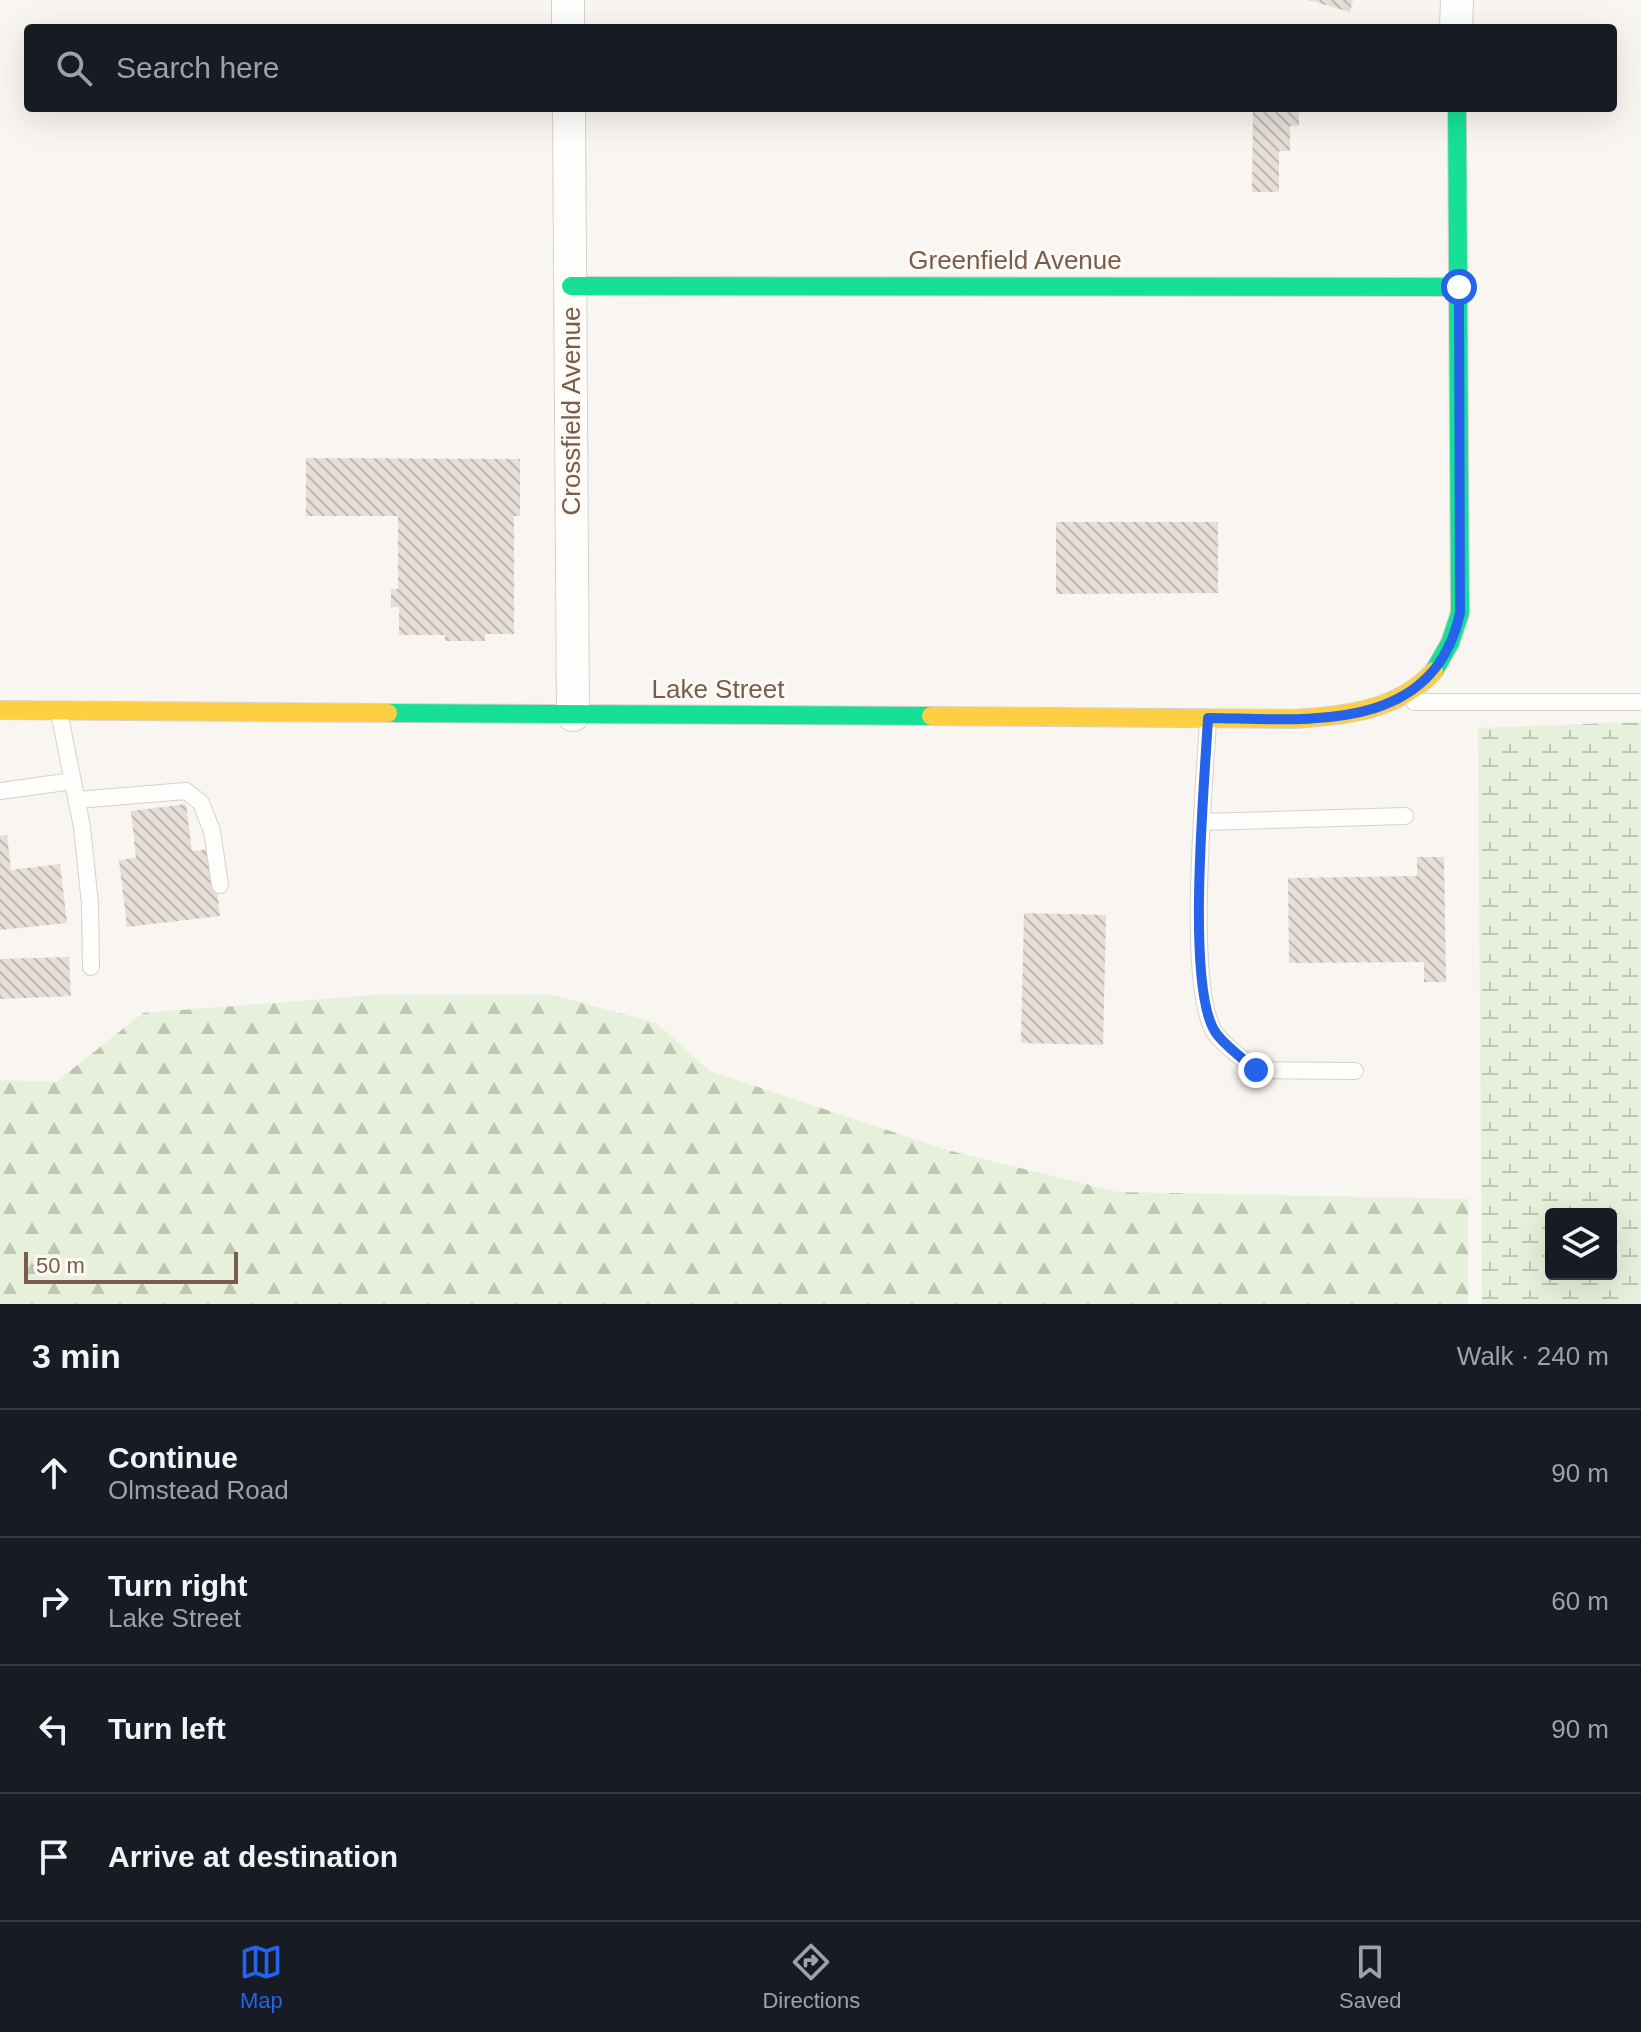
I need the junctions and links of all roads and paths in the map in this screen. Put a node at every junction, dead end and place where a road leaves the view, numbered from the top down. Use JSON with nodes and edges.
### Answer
{"nodes":[{"id":1,"x":568,"y":0,"type":"edge"},
{"id":2,"x":1457,"y":0,"type":"edge"},
{"id":3,"x":568,"y":24,"type":"edge"},
{"id":4,"x":1456,"y":24,"type":"edge"},
{"id":5,"x":569,"y":112,"type":"edge"},
{"id":6,"x":1457,"y":112,"type":"edge"},
{"id":7,"x":571,"y":286,"type":"junction"},
{"id":8,"x":1459,"y":287,"type":"junction"},
{"id":9,"x":1392,"y":702,"type":"junction"},
{"id":10,"x":1641,"y":702,"type":"edge"},
{"id":11,"x":0,"y":710,"type":"edge"},
{"id":12,"x":59,"y":711,"type":"junction"},
{"id":13,"x":573,"y":715,"type":"junction"},
{"id":14,"x":1208,"y":718,"type":"junction"},
{"id":15,"x":73,"y":781,"type":"junction"},
{"id":16,"x":0,"y":791,"type":"edge"},
{"id":17,"x":77,"y":800,"type":"junction"},
{"id":18,"x":1405,"y":816,"type":"dead end"},
{"id":19,"x":1203,"y":822,"type":"junction"},
{"id":20,"x":220,"y":885,"type":"dead end"},
{"id":21,"x":91,"y":967,"type":"dead end"},
{"id":22,"x":1355,"y":1071,"type":"dead end"}],
"edges":[{"from":1,"to":3,"type":"street"},
{"from":2,"to":4,"type":"street"},
{"from":5,"to":7,"type":"street","name":"Crossfield Avenue"},
{"from":6,"to":8,"type":"street"},
{"from":7,"to":8,"type":"street","name":"Greenfield Avenue"},
{"from":7,"to":13,"type":"street","name":"Crossfield Avenue"},
{"from":8,"to":9,"type":"street","name":"Lake Street"},
{"from":9,"to":10,"type":"lane"},
{"from":9,"to":14,"type":"street","name":"Lake Street"},
{"from":11,"to":12,"type":"street","name":"Lake Street"},
{"from":12,"to":13,"type":"street","name":"Lake Street"},
{"from":12,"to":15,"type":"lane"},
{"from":13,"to":14,"type":"street","name":"Lake Street"},
{"from":14,"to":19,"type":"lane"},
{"from":15,"to":16,"type":"lane"},
{"from":15,"to":17,"type":"lane"},
{"from":17,"to":20,"type":"lane"},
{"from":17,"to":21,"type":"lane"},
{"from":18,"to":19,"type":"lane"},
{"from":19,"to":22,"type":"lane"}]}
